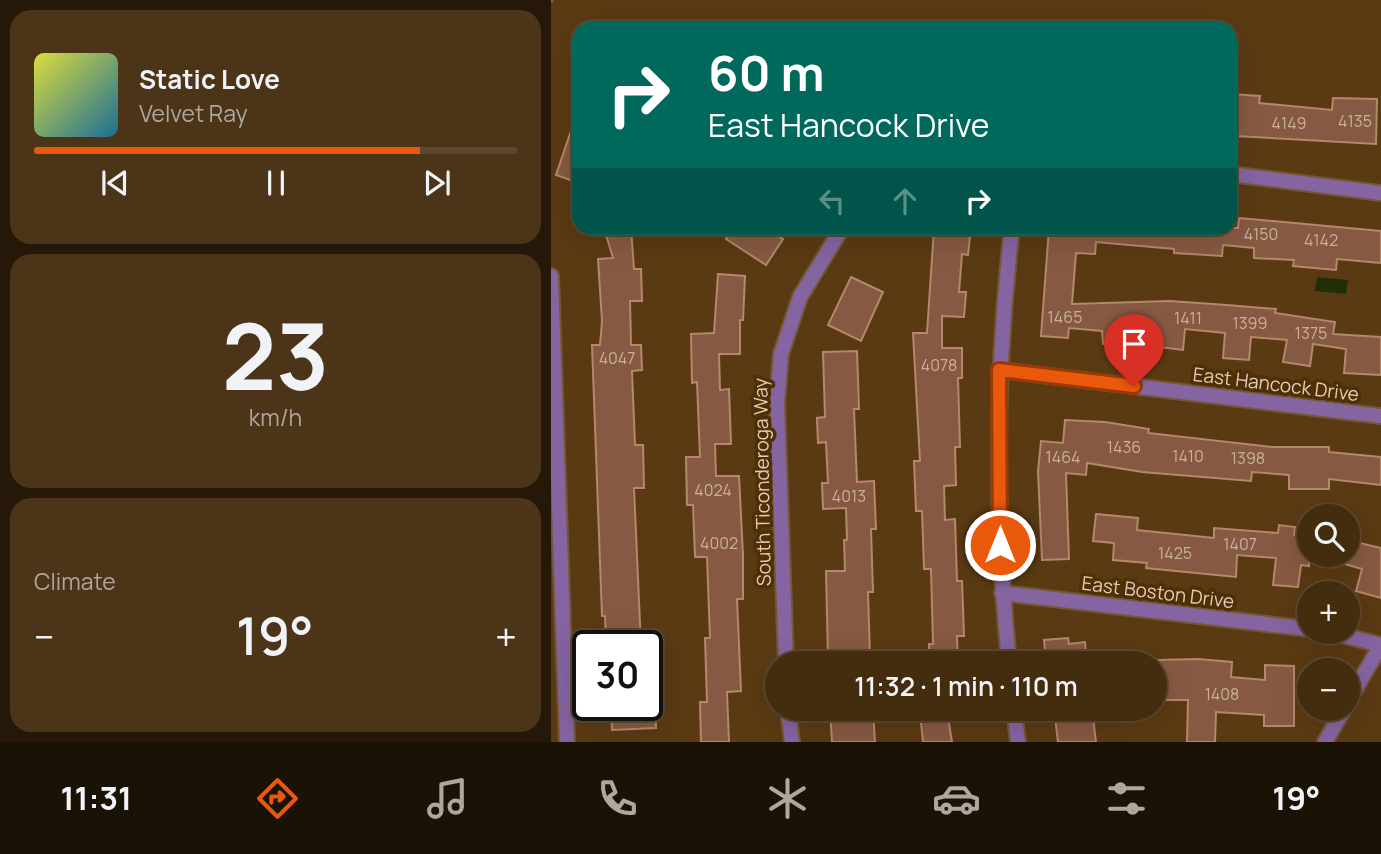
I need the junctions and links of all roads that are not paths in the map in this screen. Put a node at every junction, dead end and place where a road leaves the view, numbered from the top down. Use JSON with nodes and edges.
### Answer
{"nodes":[{"id":1,"x":1237,"y":175,"type":"edge"},
{"id":2,"x":1381,"y":192,"type":"edge"},
{"id":3,"x":836,"y":235,"type":"edge"},
{"id":4,"x":1011,"y":235,"type":"edge"},
{"id":5,"x":551,"y":276,"type":"edge"},
{"id":6,"x":999,"y":370,"type":"junction"},
{"id":7,"x":1381,"y":416,"type":"edge"},
{"id":8,"x":1002,"y":593,"type":"junction"},
{"id":9,"x":1297,"y":628,"type":"edge"},
{"id":10,"x":1360,"y":640,"type":"edge"},
{"id":11,"x":1381,"y":645,"type":"edge"},
{"id":12,"x":786,"y":651,"type":"edge"},
{"id":13,"x":1008,"y":651,"type":"edge"},
{"id":14,"x":1360,"y":681,"type":"edge"},
{"id":15,"x":789,"y":721,"type":"edge"},
{"id":16,"x":1015,"y":721,"type":"edge"},
{"id":17,"x":1337,"y":721,"type":"edge"},
{"id":18,"x":567,"y":742,"type":"edge"},
{"id":19,"x":792,"y":742,"type":"edge"},
{"id":20,"x":1018,"y":742,"type":"edge"},
{"id":21,"x":1325,"y":742,"type":"edge"}],
"edges":[{"from":1,"to":2,"type":"street"},
{"from":3,"to":12,"type":"street","name":"South Ticonderoga Way"},
{"from":4,"to":6,"type":"street"},
{"from":5,"to":18,"type":"street"},
{"from":6,"to":7,"type":"street","name":"East Hancock Drive"},
{"from":6,"to":8,"type":"street"},
{"from":8,"to":9,"type":"street","name":"East Boston Drive"},
{"from":8,"to":13,"type":"street"},
{"from":10,"to":11,"type":"street"},
{"from":11,"to":14,"type":"street"},
{"from":15,"to":19,"type":"street"},
{"from":16,"to":20,"type":"street"},
{"from":17,"to":21,"type":"street"}]}
